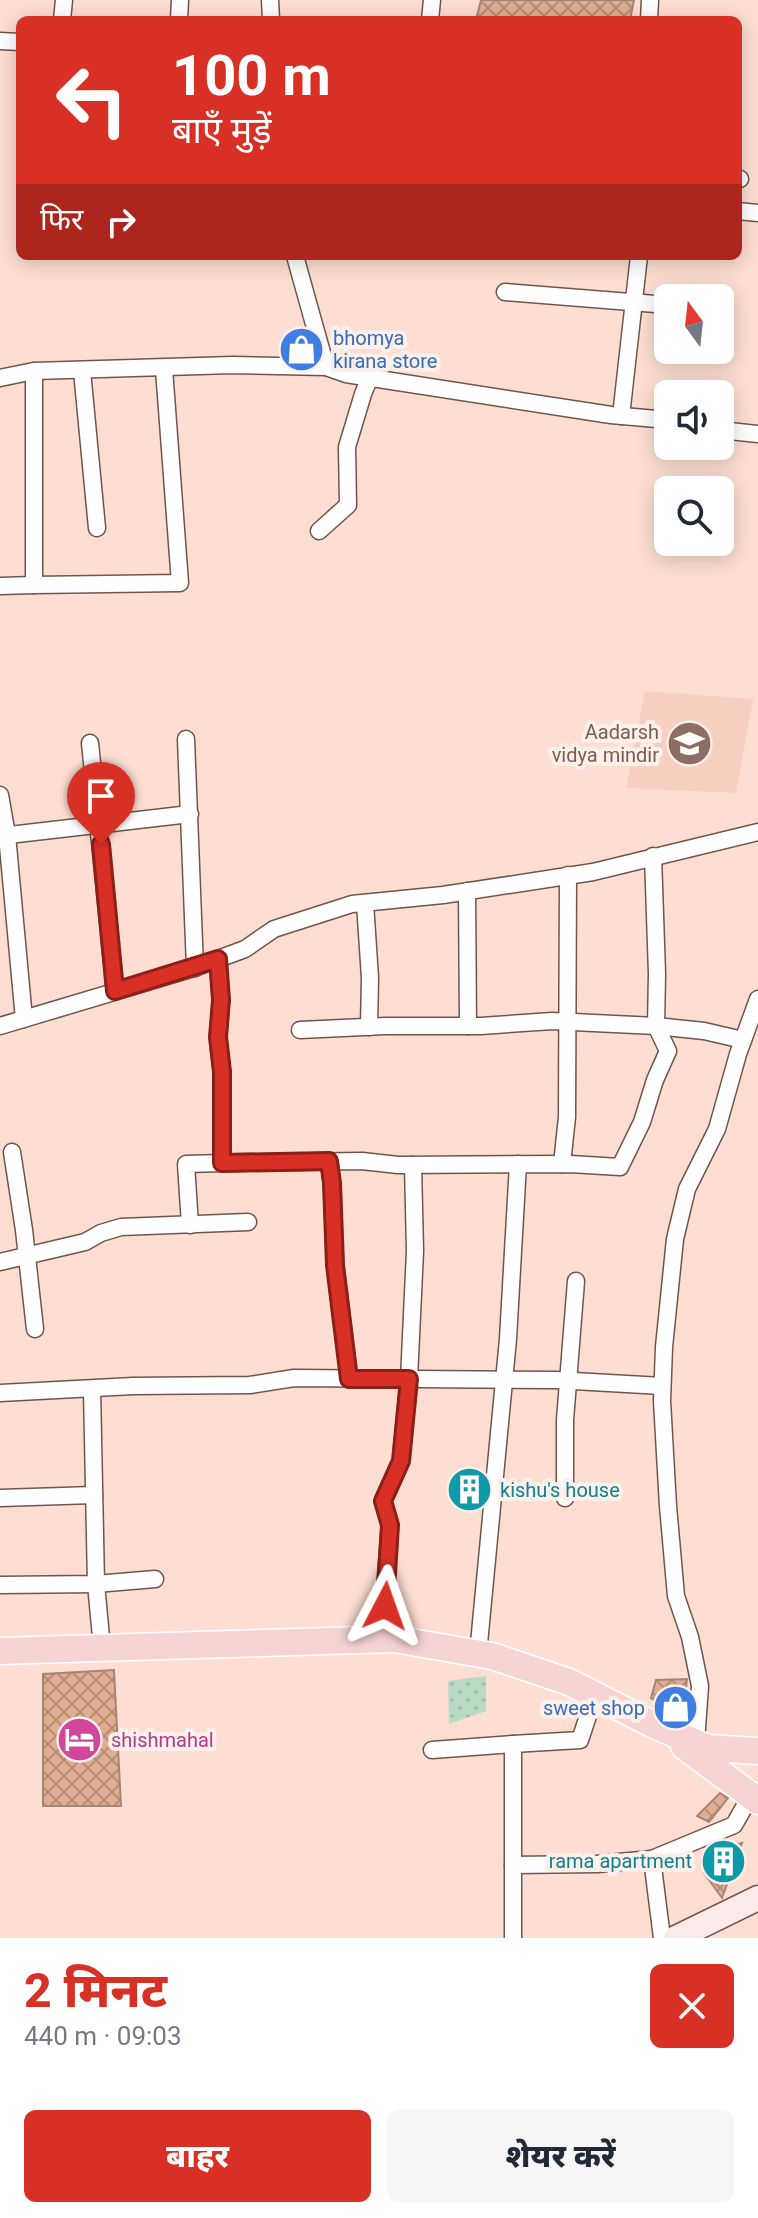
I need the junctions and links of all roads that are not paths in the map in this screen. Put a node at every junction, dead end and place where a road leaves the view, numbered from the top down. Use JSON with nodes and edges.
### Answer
{"nodes":[{"id":1,"x":296,"y":260,"type":"edge"},
{"id":2,"x":639,"y":260,"type":"edge"},
{"id":3,"x":505,"y":292,"type":"dead end"},
{"id":4,"x":635,"y":301,"type":"junction"},
{"id":5,"x":654,"y":303,"type":"edge"},
{"id":6,"x":326,"y":367,"type":"junction"},
{"id":7,"x":164,"y":369,"type":"junction"},
{"id":8,"x":34,"y":371,"type":"junction"},
{"id":9,"x":82,"y":371,"type":"junction"},
{"id":10,"x":370,"y":377,"type":"junction"},
{"id":11,"x":0,"y":378,"type":"edge"},
{"id":12,"x":621,"y":416,"type":"junction"},
{"id":13,"x":654,"y":419,"type":"edge"},
{"id":14,"x":734,"y":431,"type":"edge"},
{"id":15,"x":758,"y":434,"type":"edge"},
{"id":16,"x":97,"y":528,"type":"dead end"},
{"id":17,"x":319,"y":531,"type":"dead end"},
{"id":18,"x":34,"y":585,"type":"junction"},
{"id":19,"x":0,"y":586,"type":"edge"},
{"id":20,"x":186,"y":739,"type":"dead end"},
{"id":21,"x":90,"y":743,"type":"dead end"},
{"id":22,"x":0,"y":795,"type":"edge"},
{"id":23,"x":190,"y":814,"type":"junction"},
{"id":24,"x":100,"y":825,"type":"junction"},
{"id":25,"x":758,"y":832,"type":"edge"},
{"id":26,"x":3,"y":836,"type":"edge"},
{"id":27,"x":653,"y":856,"type":"junction"},
{"id":28,"x":568,"y":875,"type":"junction"},
{"id":29,"x":467,"y":891,"type":"junction"},
{"id":30,"x":365,"y":903,"type":"junction"},
{"id":31,"x":218,"y":959,"type":"junction"},
{"id":32,"x":195,"y":968,"type":"junction"},
{"id":33,"x":115,"y":991,"type":"junction"},
{"id":34,"x":758,"y":999,"type":"edge"},
{"id":35,"x":24,"y":1019,"type":"junction"},
{"id":36,"x":568,"y":1023,"type":"junction"},
{"id":37,"x":0,"y":1026,"type":"edge"},
{"id":38,"x":468,"y":1026,"type":"junction"},
{"id":39,"x":656,"y":1026,"type":"junction"},
{"id":40,"x":369,"y":1027,"type":"junction"},
{"id":41,"x":300,"y":1030,"type":"dead end"},
{"id":42,"x":743,"y":1040,"type":"junction"},
{"id":43,"x":12,"y":1152,"type":"dead end"},
{"id":44,"x":329,"y":1161,"type":"junction"},
{"id":45,"x":222,"y":1163,"type":"junction"},
{"id":46,"x":518,"y":1164,"type":"junction"},
{"id":47,"x":562,"y":1164,"type":"junction"},
{"id":48,"x":413,"y":1165,"type":"junction"},
{"id":49,"x":248,"y":1222,"type":"dead end"},
{"id":50,"x":190,"y":1225,"type":"junction"},
{"id":51,"x":27,"y":1256,"type":"junction"},
{"id":52,"x":0,"y":1262,"type":"edge"},
{"id":53,"x":576,"y":1281,"type":"dead end"},
{"id":54,"x":35,"y":1329,"type":"dead end"},
{"id":55,"x":349,"y":1379,"type":"junction"},
{"id":56,"x":409,"y":1379,"type":"junction"},
{"id":57,"x":505,"y":1380,"type":"junction"},
{"id":58,"x":568,"y":1381,"type":"junction"},
{"id":59,"x":662,"y":1386,"type":"junction"},
{"id":60,"x":92,"y":1389,"type":"junction"},
{"id":61,"x":0,"y":1393,"type":"edge"},
{"id":62,"x":94,"y":1495,"type":"junction"},
{"id":63,"x":0,"y":1498,"type":"edge"},
{"id":64,"x":565,"y":1498,"type":"dead end"},
{"id":65,"x":155,"y":1579,"type":"dead end"},
{"id":66,"x":96,"y":1584,"type":"junction"},
{"id":67,"x":0,"y":1585,"type":"edge"},
{"id":68,"x":381,"y":1639,"type":"junction"},
{"id":69,"x":102,"y":1648,"type":"junction"},
{"id":70,"x":0,"y":1651,"type":"edge"},
{"id":71,"x":478,"y":1654,"type":"junction"},
{"id":72,"x":595,"y":1695,"type":"junction"},
{"id":73,"x":654,"y":1725,"type":"junction"},
{"id":74,"x":696,"y":1742,"type":"junction"},
{"id":75,"x":513,"y":1744,"type":"junction"},
{"id":76,"x":432,"y":1750,"type":"dead end"},
{"id":77,"x":758,"y":1751,"type":"edge"},
{"id":78,"x":754,"y":1798,"type":"edge"},
{"id":79,"x":652,"y":1859,"type":"junction"},
{"id":80,"x":513,"y":1865,"type":"junction"},
{"id":81,"x":758,"y":1898,"type":"edge"},
{"id":82,"x":513,"y":1938,"type":"edge"},
{"id":83,"x":662,"y":1938,"type":"edge"},
{"id":84,"x":676,"y":1938,"type":"edge"}],
"edges":[{"from":1,"to":6,"type":"street"},
{"from":2,"to":4,"type":"street"},
{"from":3,"to":4,"type":"street"},
{"from":4,"to":5,"type":"street"},
{"from":4,"to":12,"type":"street"},
{"from":6,"to":7,"type":"street"},
{"from":6,"to":10,"type":"street"},
{"from":7,"to":9,"type":"street"},
{"from":7,"to":18,"type":"street"},
{"from":8,"to":9,"type":"street"},
{"from":8,"to":11,"type":"street"},
{"from":8,"to":18,"type":"street"},
{"from":9,"to":16,"type":"street"},
{"from":10,"to":12,"type":"street"},
{"from":10,"to":17,"type":"street"},
{"from":12,"to":13,"type":"street"},
{"from":14,"to":15,"type":"street"},
{"from":18,"to":19,"type":"street"},
{"from":20,"to":23,"type":"street"},
{"from":21,"to":24,"type":"street"},
{"from":22,"to":26,"type":"street"},
{"from":23,"to":24,"type":"street"},
{"from":23,"to":32,"type":"street"},
{"from":24,"to":26,"type":"street"},
{"from":24,"to":33,"type":"street"},
{"from":25,"to":27,"type":"street"},
{"from":26,"to":35,"type":"street"},
{"from":27,"to":28,"type":"street"},
{"from":27,"to":39,"type":"street"},
{"from":28,"to":29,"type":"street"},
{"from":28,"to":36,"type":"street"},
{"from":29,"to":30,"type":"street"},
{"from":29,"to":38,"type":"street"},
{"from":30,"to":31,"type":"street"},
{"from":30,"to":40,"type":"street"},
{"from":31,"to":32,"type":"street"},
{"from":31,"to":45,"type":"street"},
{"from":32,"to":33,"type":"street"},
{"from":33,"to":35,"type":"street"},
{"from":34,"to":42,"type":"street"},
{"from":35,"to":37,"type":"street"},
{"from":36,"to":38,"type":"street"},
{"from":36,"to":39,"type":"street"},
{"from":36,"to":47,"type":"street"},
{"from":38,"to":40,"type":"street"},
{"from":39,"to":42,"type":"street"},
{"from":39,"to":47,"type":"street"},
{"from":40,"to":41,"type":"street"},
{"from":42,"to":59,"type":"street"},
{"from":43,"to":51,"type":"street"},
{"from":44,"to":45,"type":"street"},
{"from":44,"to":48,"type":"street"},
{"from":44,"to":55,"type":"street"},
{"from":45,"to":50,"type":"street"},
{"from":46,"to":47,"type":"street"},
{"from":46,"to":48,"type":"street"},
{"from":46,"to":57,"type":"street"},
{"from":48,"to":56,"type":"street"},
{"from":49,"to":50,"type":"street"},
{"from":50,"to":51,"type":"street"},
{"from":51,"to":52,"type":"street"},
{"from":51,"to":54,"type":"street"},
{"from":53,"to":58,"type":"street"},
{"from":55,"to":56,"type":"street"},
{"from":55,"to":60,"type":"street"},
{"from":56,"to":57,"type":"street"},
{"from":56,"to":68,"type":"street"},
{"from":57,"to":58,"type":"street"},
{"from":57,"to":71,"type":"street"},
{"from":58,"to":59,"type":"street"},
{"from":58,"to":64,"type":"street"},
{"from":59,"to":74,"type":"street"},
{"from":60,"to":61,"type":"street"},
{"from":60,"to":62,"type":"street"},
{"from":62,"to":63,"type":"street"},
{"from":62,"to":66,"type":"street"},
{"from":65,"to":66,"type":"street"},
{"from":66,"to":67,"type":"street"},
{"from":66,"to":69,"type":"street"},
{"from":68,"to":69,"type":"main road"},
{"from":68,"to":71,"type":"main road"},
{"from":69,"to":70,"type":"main road"},
{"from":71,"to":72,"type":"main road"},
{"from":72,"to":73,"type":"main road"},
{"from":72,"to":75,"type":"street"},
{"from":73,"to":74,"type":"main road"},
{"from":73,"to":78,"type":"main road"},
{"from":74,"to":77,"type":"main road"},
{"from":75,"to":76,"type":"street"},
{"from":75,"to":80,"type":"street"},
{"from":78,"to":79,"type":"street"},
{"from":79,"to":80,"type":"street"},
{"from":79,"to":83,"type":"street"},
{"from":80,"to":82,"type":"street"},
{"from":81,"to":84,"type":"street"}]}
